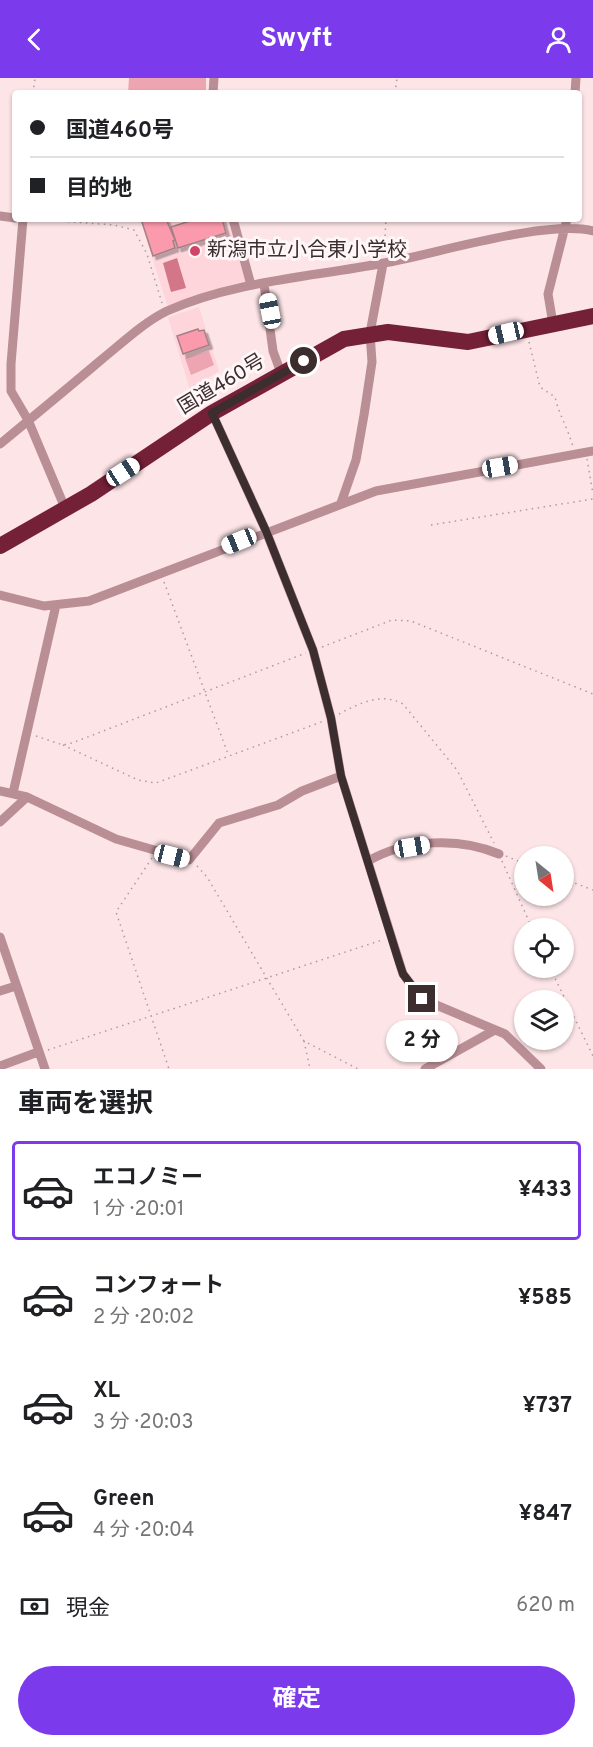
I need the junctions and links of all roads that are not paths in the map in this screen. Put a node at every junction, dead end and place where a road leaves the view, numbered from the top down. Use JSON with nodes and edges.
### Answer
{"nodes":[{"id":1,"x":26,"y":222,"type":"edge"},
{"id":2,"x":234,"y":222,"type":"edge"},
{"id":3,"x":567,"y":223,"type":"edge"},
{"id":4,"x":593,"y":231,"type":"edge"},
{"id":5,"x":383,"y":264,"type":"junction"},
{"id":6,"x":264,"y":284,"type":"junction"},
{"id":7,"x":251,"y":285,"type":"junction"},
{"id":8,"x":593,"y":316,"type":"edge"},
{"id":9,"x":553,"y":324,"type":"junction"},
{"id":10,"x":370,"y":333,"type":"junction"},
{"id":11,"x":281,"y":373,"type":"junction"},
{"id":12,"x":212,"y":413,"type":"junction"},
{"id":13,"x":28,"y":420,"type":"junction"},
{"id":14,"x":0,"y":444,"type":"edge"},
{"id":15,"x":590,"y":451,"type":"edge"},
{"id":16,"x":341,"y":503,"type":"junction"},
{"id":17,"x":65,"y":508,"type":"junction"},
{"id":18,"x":266,"y":531,"type":"junction"},
{"id":19,"x":0,"y":546,"type":"edge"},
{"id":20,"x":0,"y":595,"type":"edge"},
{"id":21,"x":56,"y":605,"type":"junction"},
{"id":22,"x":341,"y":776,"type":"junction"},
{"id":23,"x":0,"y":790,"type":"edge"},
{"id":24,"x":13,"y":793,"type":"junction"},
{"id":25,"x":27,"y":797,"type":"junction"},
{"id":26,"x":0,"y":822,"type":"edge"},
{"id":27,"x":499,"y":854,"type":"road end"},
{"id":28,"x":368,"y":861,"type":"junction"},
{"id":29,"x":0,"y":937,"type":"edge"},
{"id":30,"x":16,"y":986,"type":"junction"},
{"id":31,"x":0,"y":991,"type":"edge"},
{"id":32,"x":493,"y":1031,"type":"junction"},
{"id":33,"x":38,"y":1052,"type":"junction"},
{"id":34,"x":0,"y":1066,"type":"edge"},
{"id":35,"x":45,"y":1069,"type":"edge"},
{"id":36,"x":426,"y":1069,"type":"edge"},
{"id":37,"x":541,"y":1069,"type":"edge"}],
"edges":[{"from":1,"to":13,"type":"street"},
{"from":2,"to":7,"type":"street"},
{"from":3,"to":4,"type":"street"},
{"from":3,"to":5,"type":"street"},
{"from":3,"to":9,"type":"street"},
{"from":5,"to":6,"type":"street"},
{"from":5,"to":10,"type":"street"},
{"from":6,"to":7,"type":"street"},
{"from":6,"to":11,"type":"street"},
{"from":7,"to":13,"type":"street"},
{"from":8,"to":9,"type":"highway","name":"国道460号"},
{"from":9,"to":10,"type":"highway","name":"国道460号"},
{"from":10,"to":11,"type":"highway","name":"国道460号"},
{"from":10,"to":16,"type":"street"},
{"from":11,"to":12,"type":"highway","name":"国道460号"},
{"from":12,"to":17,"type":"highway","name":"国道460号"},
{"from":12,"to":18,"type":"street"},
{"from":13,"to":14,"type":"street"},
{"from":13,"to":17,"type":"street"},
{"from":15,"to":16,"type":"street"},
{"from":16,"to":18,"type":"street"},
{"from":17,"to":19,"type":"highway","name":"国道460号"},
{"from":18,"to":21,"type":"street"},
{"from":18,"to":22,"type":"street"},
{"from":20,"to":21,"type":"street"},
{"from":21,"to":24,"type":"street"},
{"from":22,"to":25,"type":"street"},
{"from":22,"to":28,"type":"street"},
{"from":23,"to":24,"type":"street"},
{"from":24,"to":25,"type":"street"},
{"from":25,"to":26,"type":"street"},
{"from":27,"to":28,"type":"street"},
{"from":28,"to":32,"type":"street"},
{"from":29,"to":30,"type":"street"},
{"from":30,"to":31,"type":"street"},
{"from":30,"to":33,"type":"street"},
{"from":32,"to":36,"type":"street"},
{"from":32,"to":37,"type":"street"},
{"from":33,"to":34,"type":"street"},
{"from":33,"to":35,"type":"street"}]}
